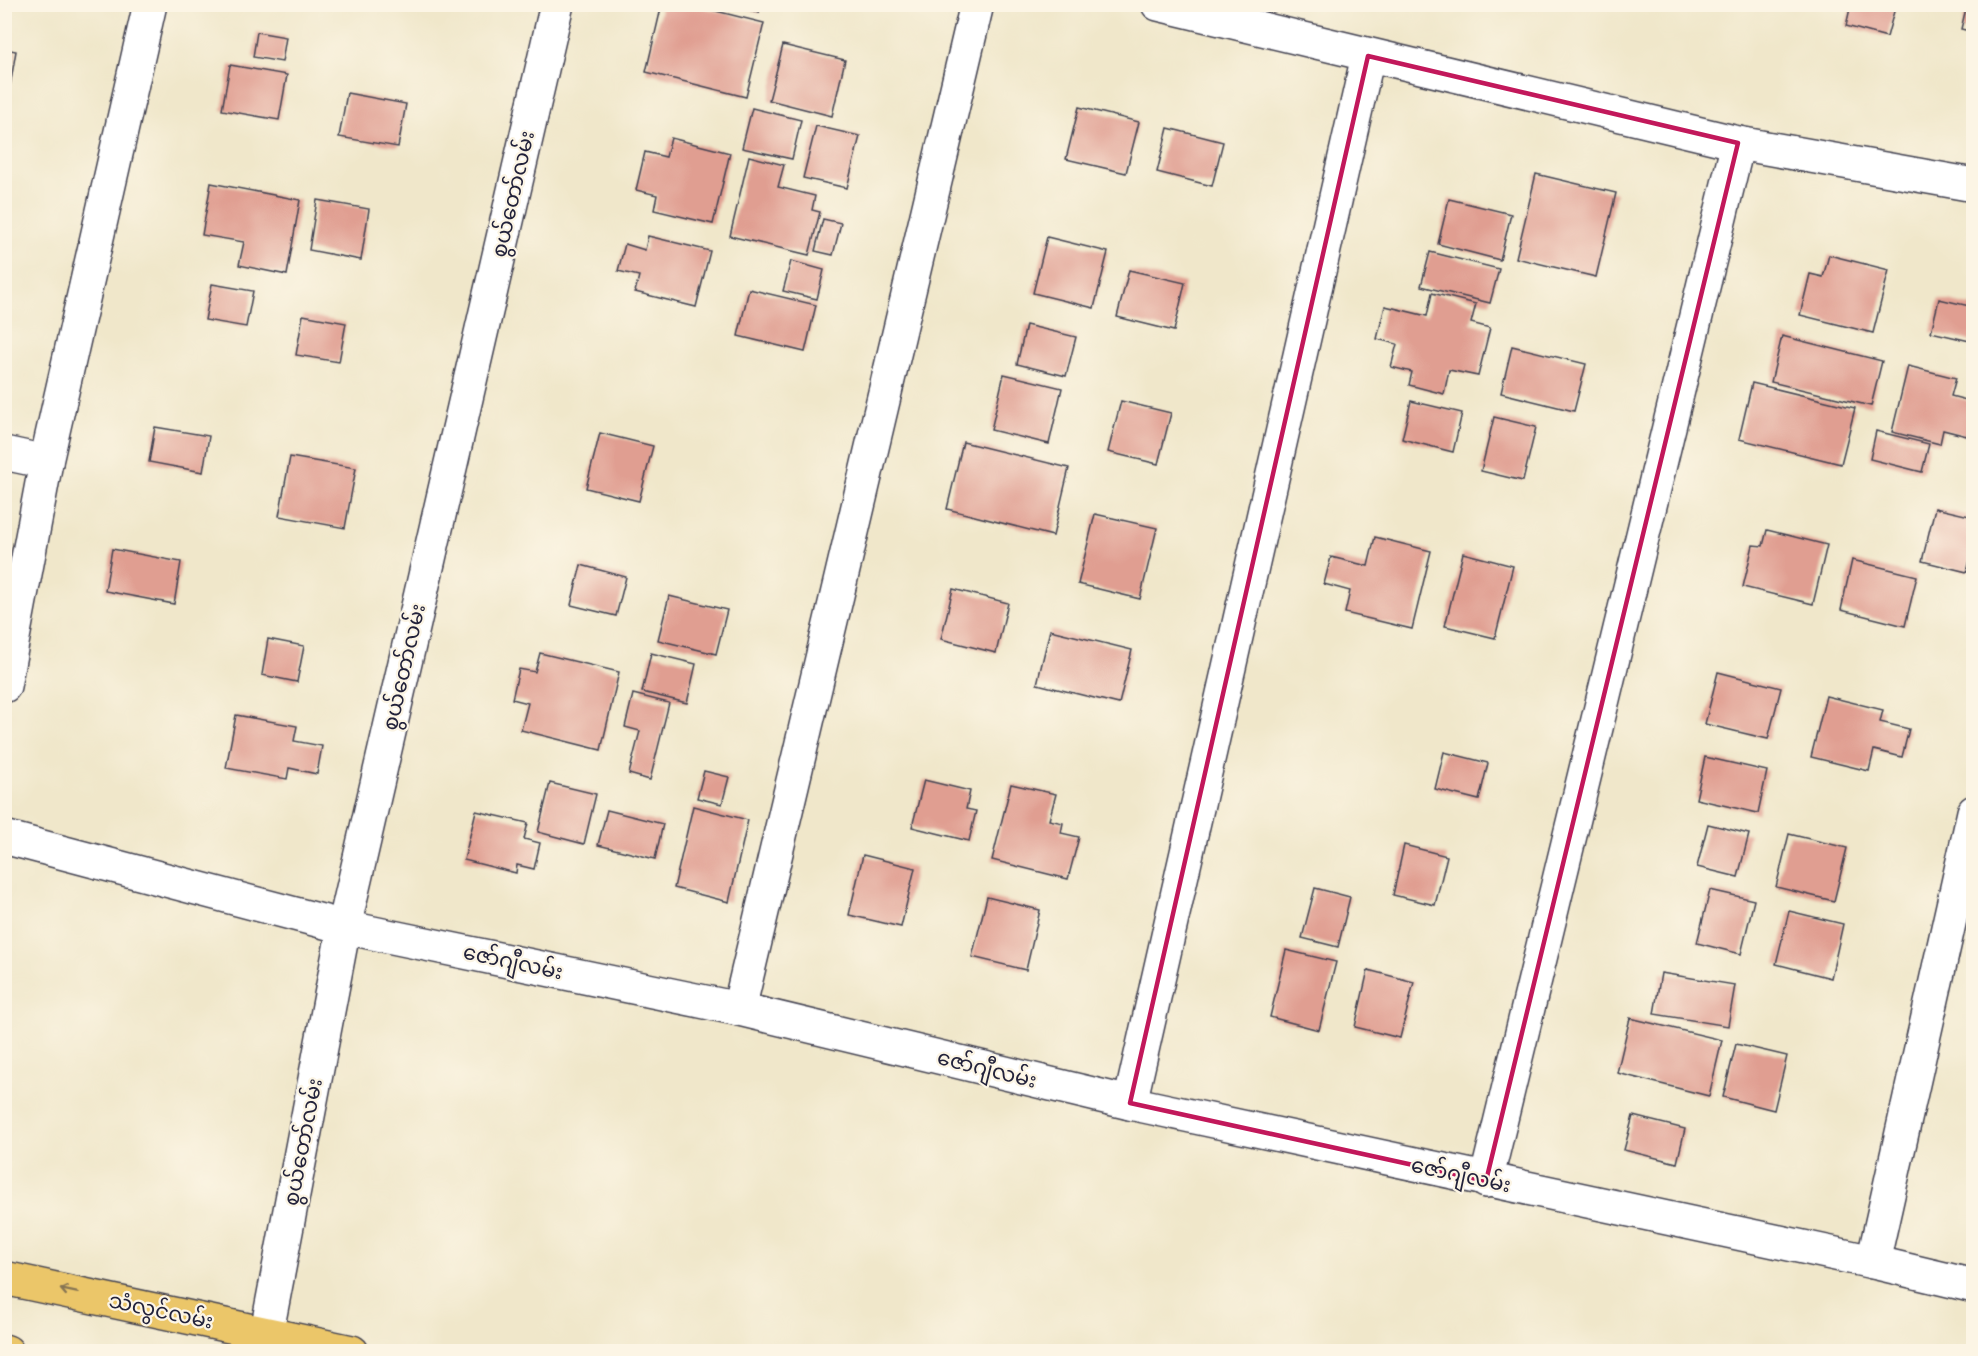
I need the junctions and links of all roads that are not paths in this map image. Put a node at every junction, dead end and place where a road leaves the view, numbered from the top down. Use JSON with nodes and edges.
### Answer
{"nodes":[{"id":1,"x":150,"y":4,"type":"edge"},
{"id":2,"x":557,"y":4,"type":"edge"},
{"id":3,"x":977,"y":4,"type":"edge"},
{"id":4,"x":1158,"y":4,"type":"edge"},
{"id":5,"x":1368,"y":56,"type":"junction"},
{"id":6,"x":1738,"y":143,"type":"junction"},
{"id":7,"x":1974,"y":185,"type":"edge"},
{"id":8,"x":4,"y":453,"type":"edge"},
{"id":9,"x":46,"y":462,"type":"junction"},
{"id":10,"x":4,"y":686,"type":"edge"},
{"id":11,"x":1974,"y":812,"type":"edge"},
{"id":12,"x":4,"y":837,"type":"edge"},
{"id":13,"x":1964,"y":894,"type":"edge"},
{"id":14,"x":344,"y":927,"type":"junction"},
{"id":15,"x":739,"y":1009,"type":"junction"},
{"id":16,"x":1130,"y":1103,"type":"junction"},
{"id":17,"x":1486,"y":1181,"type":"junction"},
{"id":18,"x":1873,"y":1262,"type":"junction"},
{"id":19,"x":4,"y":1278,"type":"edge"},
{"id":20,"x":1974,"y":1286,"type":"edge"},
{"id":21,"x":265,"y":1342,"type":"edge"},
{"id":22,"x":352,"y":1352,"type":"edge"}],
"edges":[{"from":1,"to":9,"type":"street"},
{"from":2,"to":14,"type":"street","name":"စွယ်တော်လမ်း"},
{"from":3,"to":15,"type":"street"},
{"from":4,"to":5,"type":"street"},
{"from":5,"to":6,"type":"street"},
{"from":5,"to":16,"type":"street"},
{"from":6,"to":7,"type":"street"},
{"from":6,"to":17,"type":"street"},
{"from":8,"to":9,"type":"street"},
{"from":9,"to":10,"type":"street"},
{"from":11,"to":13,"type":"street"},
{"from":12,"to":14,"type":"street","name":"ဇော်ဂျီလမ်း"},
{"from":13,"to":18,"type":"street"},
{"from":14,"to":15,"type":"street","name":"ဇော်ဂျီလမ်း"},
{"from":14,"to":21,"type":"street","name":"စွယ်တော်လမ်း"},
{"from":15,"to":16,"type":"street","name":"ဇော်ဂျီလမ်း"},
{"from":16,"to":17,"type":"street","name":"ဇော်ဂျီလမ်း"},
{"from":17,"to":18,"type":"street","name":"ဇော်ဂျီလမ်း"},
{"from":18,"to":20,"type":"street","name":"ဇော်ဂျီလမ်း"},
{"from":21,"to":19,"type":"main road","name":"သံလွင်လမ်း","one_way":true},
{"from":21,"to":22,"type":"main road","name":"သံလွင်လမ်း"}]}
